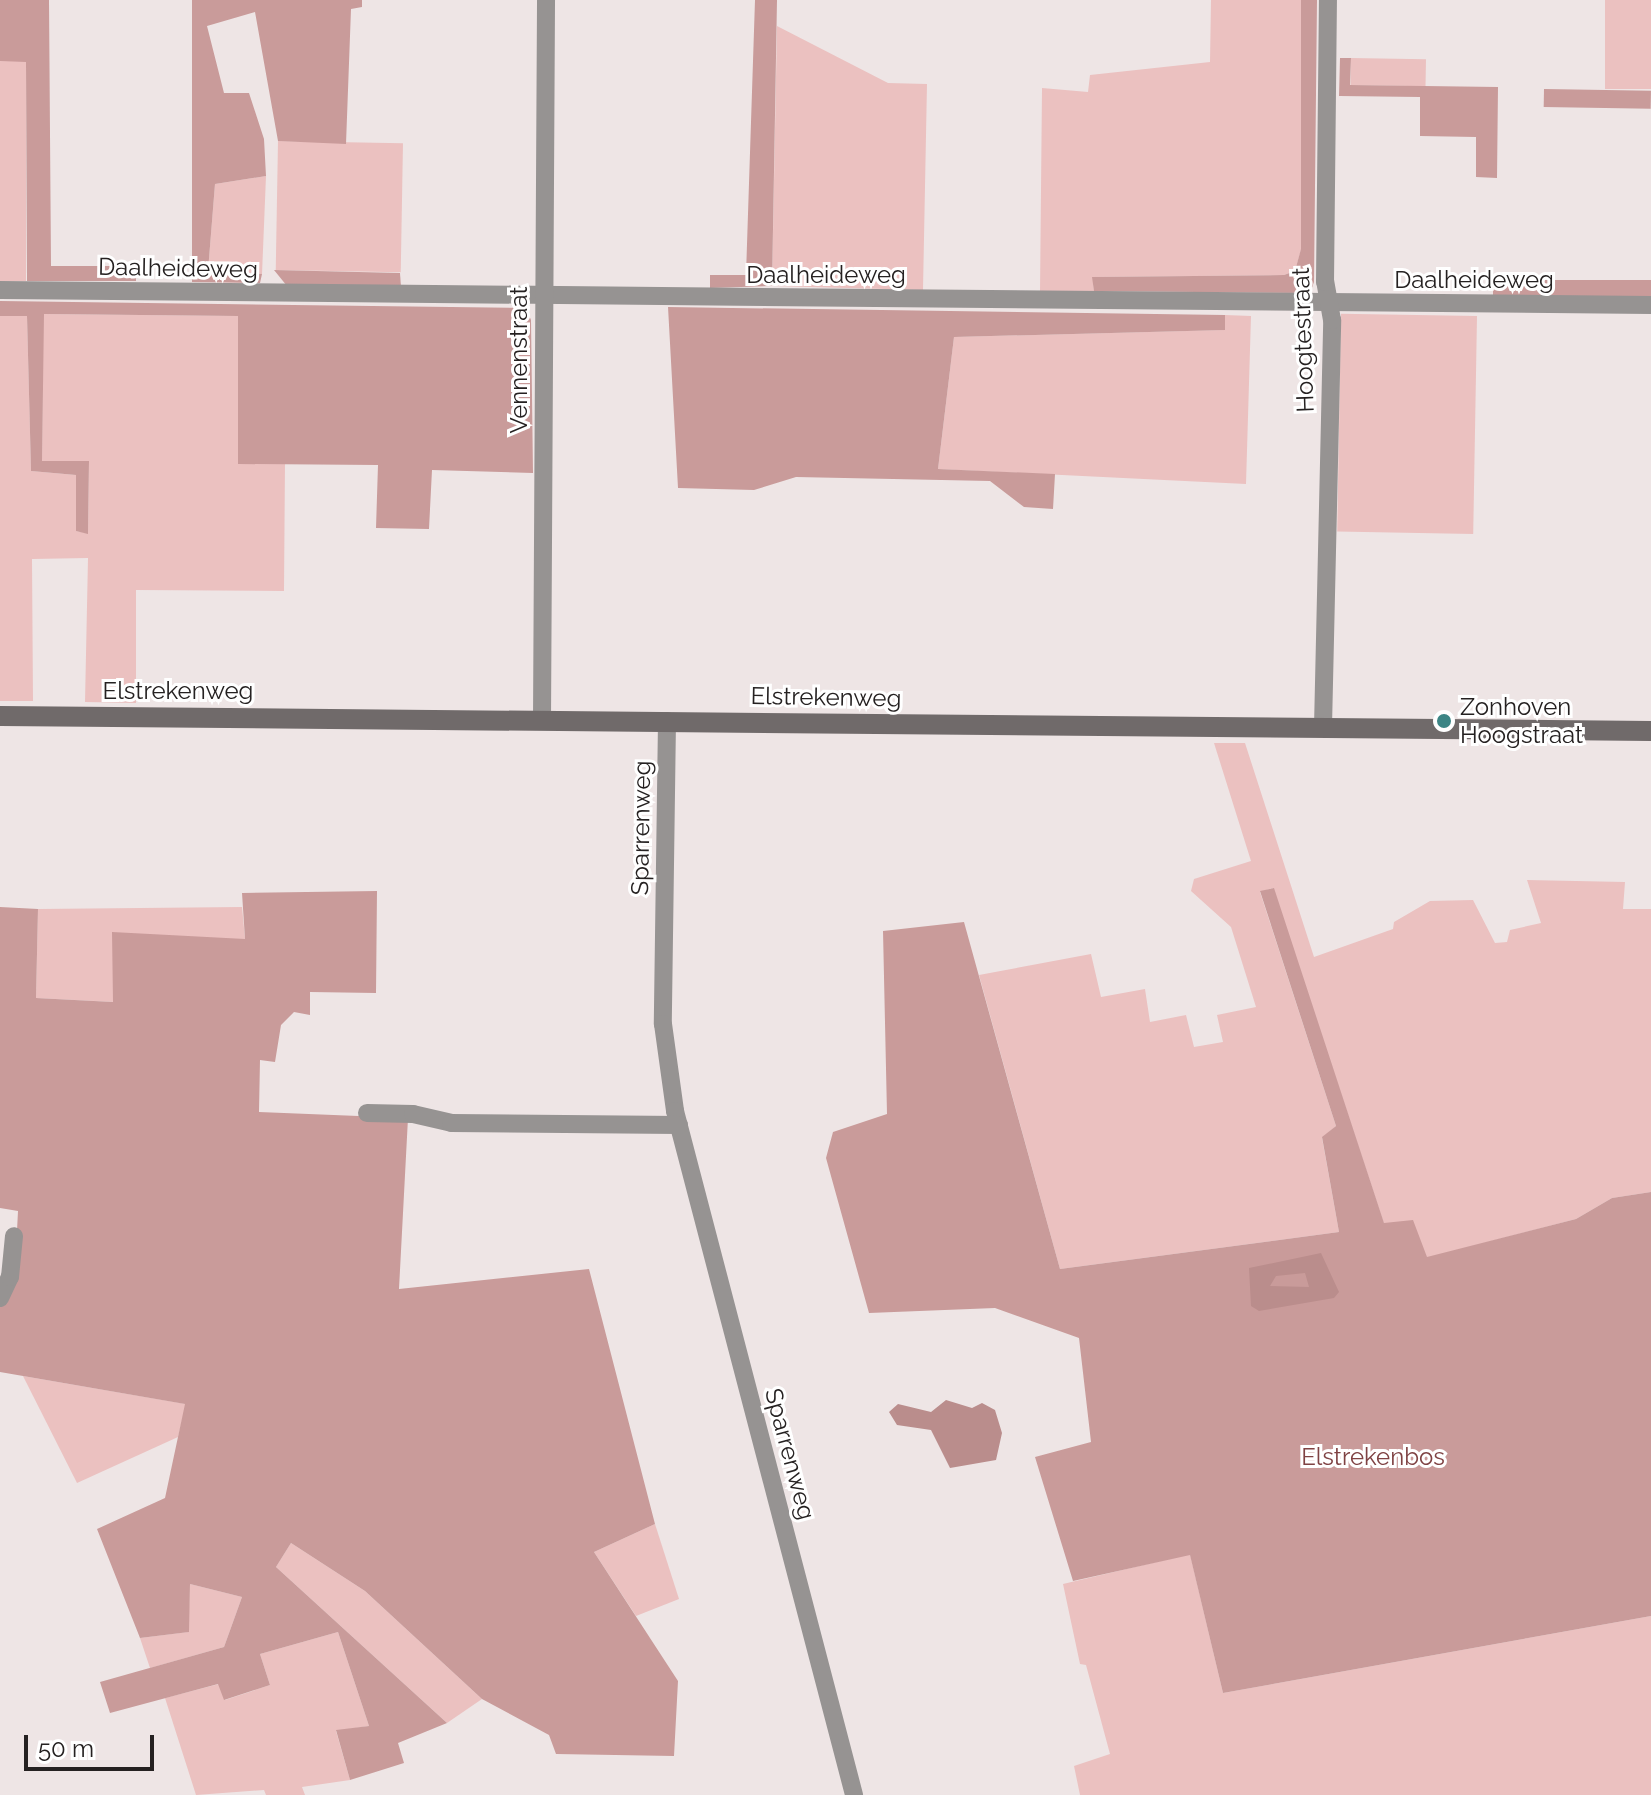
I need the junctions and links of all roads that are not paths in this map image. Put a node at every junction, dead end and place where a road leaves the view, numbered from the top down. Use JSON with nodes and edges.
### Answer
{"nodes":[{"id":1,"x":546,"y":0,"type":"edge"},
{"id":2,"x":1328,"y":0,"type":"edge"},
{"id":3,"x":0,"y":290,"type":"edge"},
{"id":4,"x":543,"y":296,"type":"junction"},
{"id":5,"x":1326,"y":303,"type":"junction"},
{"id":6,"x":1651,"y":305,"type":"edge"},
{"id":7,"x":0,"y":716,"type":"edge"},
{"id":8,"x":542,"y":720,"type":"junction"},
{"id":9,"x":667,"y":721,"type":"junction"},
{"id":10,"x":1323,"y":727,"type":"junction"},
{"id":11,"x":1651,"y":731,"type":"edge"},
{"id":12,"x":367,"y":1113,"type":"dead end"},
{"id":13,"x":679,"y":1125,"type":"junction"},
{"id":14,"x":14,"y":1236,"type":"dead end"},
{"id":15,"x":0,"y":1298,"type":"edge"},
{"id":16,"x":854,"y":1795,"type":"edge"}],
"edges":[{"from":1,"to":4,"type":"street","name":"Vennenstraat"},
{"from":2,"to":5,"type":"street","name":"Hoogtestraat"},
{"from":3,"to":4,"type":"street","name":"Daalheideweg"},
{"from":4,"to":5,"type":"street","name":"Daalheideweg"},
{"from":4,"to":8,"type":"street","name":"Vennenstraat"},
{"from":5,"to":6,"type":"street","name":"Daalheideweg"},
{"from":5,"to":10,"type":"street","name":"Hoogtestraat"},
{"from":7,"to":8,"type":"street","name":"Elstrekenweg"},
{"from":8,"to":9,"type":"street","name":"Elstrekenweg"},
{"from":9,"to":10,"type":"street","name":"Elstrekenweg"},
{"from":9,"to":13,"type":"street","name":"Sparrenweg"},
{"from":10,"to":11,"type":"street","name":"Elstrekenweg"},
{"from":12,"to":13,"type":"street"},
{"from":13,"to":16,"type":"street","name":"Sparrenweg"},
{"from":14,"to":15,"type":"street"}]}
